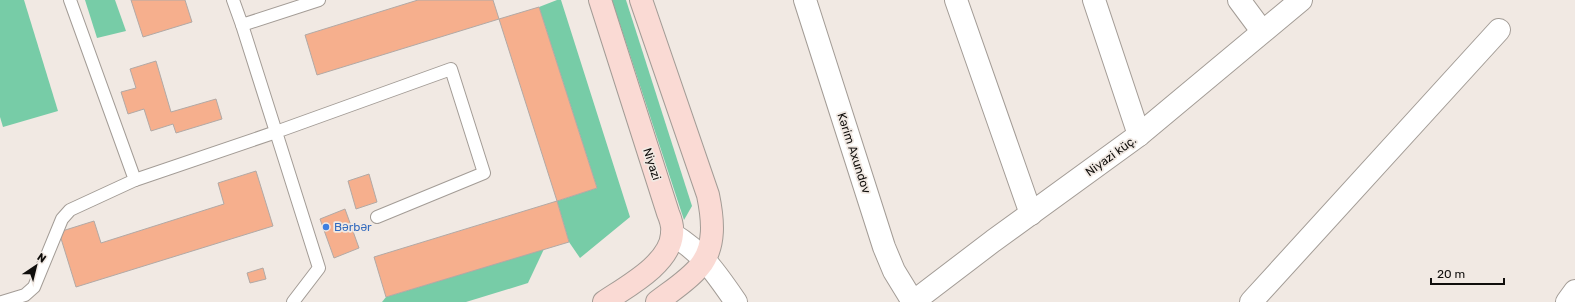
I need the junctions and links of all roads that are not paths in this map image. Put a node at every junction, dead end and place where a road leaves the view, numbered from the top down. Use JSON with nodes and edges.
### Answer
{"nodes":[{"id":1,"x":70,"y":0,"type":"edge"},
{"id":2,"x":233,"y":0,"type":"edge"},
{"id":3,"x":318,"y":0,"type":"edge"},
{"id":4,"x":600,"y":0,"type":"edge"},
{"id":5,"x":641,"y":0,"type":"edge"},
{"id":6,"x":805,"y":0,"type":"edge"},
{"id":7,"x":956,"y":0,"type":"edge"},
{"id":8,"x":1094,"y":0,"type":"edge"},
{"id":9,"x":1239,"y":0,"type":"edge"},
{"id":10,"x":1301,"y":0,"type":"edge"},
{"id":11,"x":242,"y":26,"type":"junction"},
{"id":12,"x":1499,"y":30,"type":"dead end"},
{"id":13,"x":1262,"y":31,"type":"junction"},
{"id":14,"x":276,"y":132,"type":"junction"},
{"id":15,"x":1140,"y":135,"type":"junction"},
{"id":16,"x":135,"y":180,"type":"junction"},
{"id":17,"x":1031,"y":214,"type":"junction"},
{"id":18,"x":377,"y":217,"type":"dead end"},
{"id":19,"x":672,"y":234,"type":"junction"},
{"id":20,"x":705,"y":259,"type":"junction"},
{"id":21,"x":1575,"y":291,"type":"edge"},
{"id":22,"x":2,"y":302,"type":"edge"},
{"id":23,"x":293,"y":302,"type":"edge"},
{"id":24,"x":604,"y":302,"type":"edge"},
{"id":25,"x":657,"y":302,"type":"edge"},
{"id":26,"x":736,"y":302,"type":"edge"},
{"id":27,"x":913,"y":302,"type":"edge"},
{"id":28,"x":1251,"y":302,"type":"edge"},
{"id":29,"x":1567,"y":302,"type":"edge"}],
"edges":[{"from":1,"to":16,"type":"lane"},
{"from":2,"to":11,"type":"lane"},
{"from":3,"to":11,"type":"lane"},
{"from":4,"to":19,"type":"main road","name":"Niyazi"},
{"from":5,"to":20,"type":"main road"},
{"from":6,"to":27,"type":"street","name":"Kərim Axundov"},
{"from":7,"to":17,"type":"street"},
{"from":8,"to":15,"type":"street"},
{"from":9,"to":13,"type":"street"},
{"from":10,"to":13,"type":"street","name":"Niyazi küç."},
{"from":11,"to":14,"type":"lane"},
{"from":12,"to":28,"type":"street"},
{"from":13,"to":15,"type":"street","name":"Niyazi küç."},
{"from":14,"to":16,"type":"lane"},
{"from":14,"to":18,"type":"lane"},
{"from":14,"to":23,"type":"lane"},
{"from":15,"to":17,"type":"street","name":"Niyazi küç."},
{"from":16,"to":22,"type":"lane"},
{"from":17,"to":27,"type":"street","name":"Niyazi küç."},
{"from":19,"to":20,"type":"street"},
{"from":19,"to":24,"type":"main road","name":"Niyazi"},
{"from":20,"to":25,"type":"main road"},
{"from":20,"to":26,"type":"street"},
{"from":21,"to":29,"type":"street"}]}
